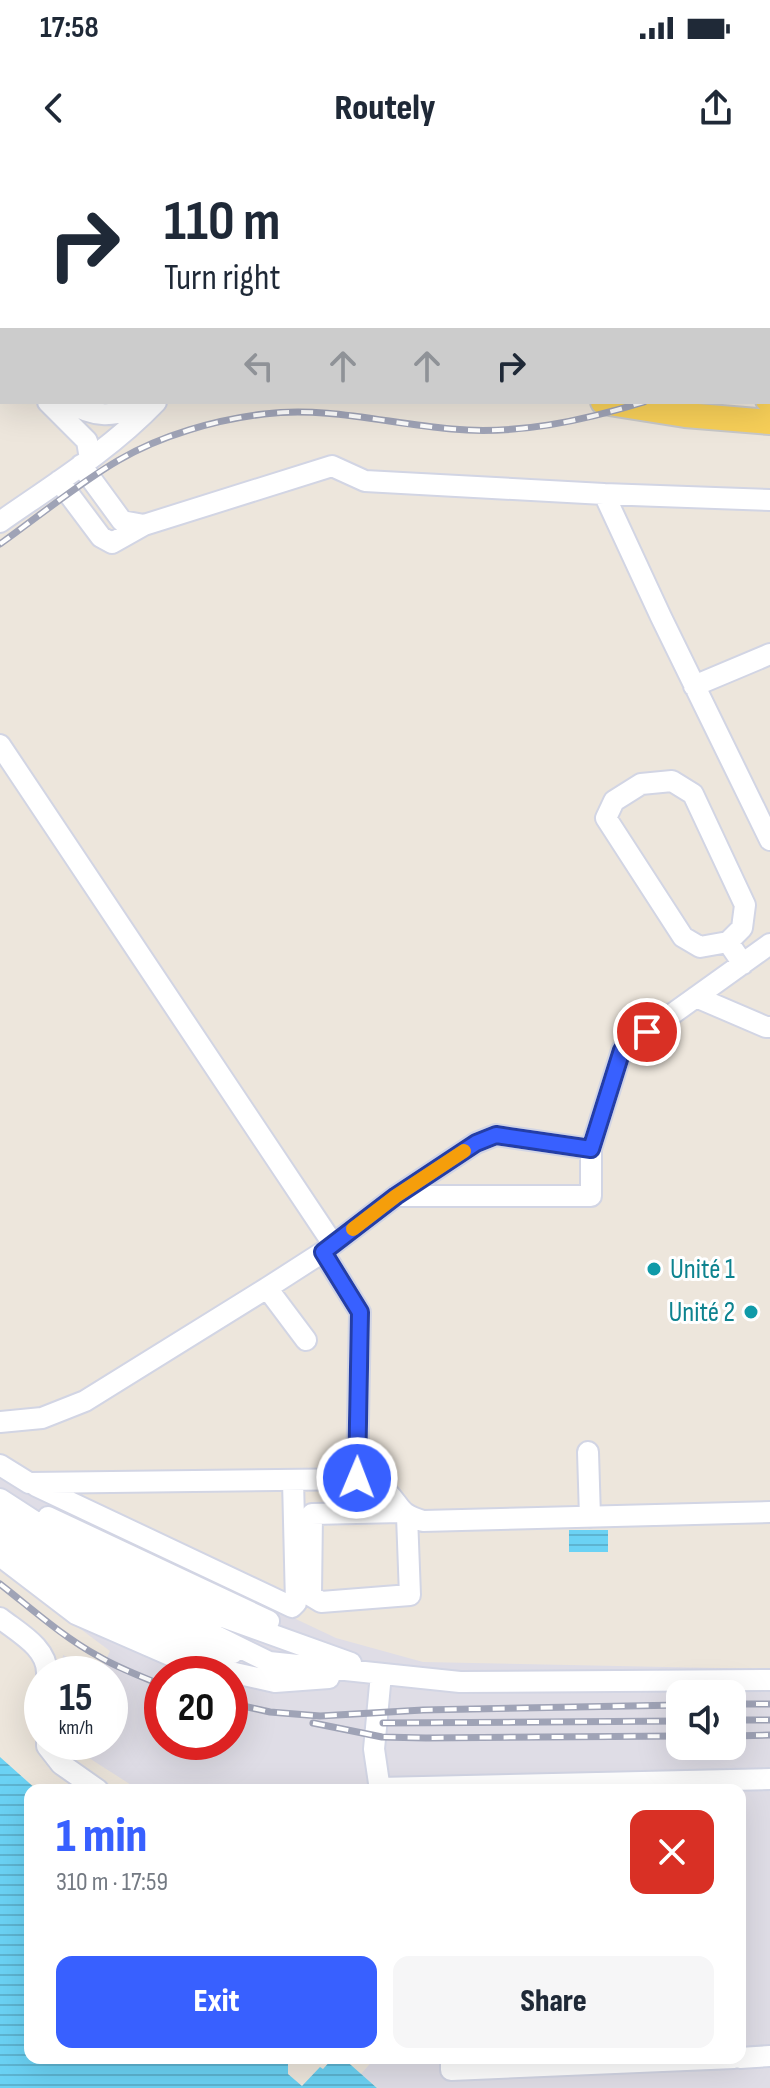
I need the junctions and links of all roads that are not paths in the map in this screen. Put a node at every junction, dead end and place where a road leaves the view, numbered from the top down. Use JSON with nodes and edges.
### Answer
{"nodes":[{"id":1,"x":50,"y":404,"type":"edge"},
{"id":2,"x":72,"y":404,"type":"edge"},
{"id":3,"x":154,"y":404,"type":"edge"},
{"id":4,"x":616,"y":404,"type":"edge"},
{"id":5,"x":770,"y":422,"type":"edge"},
{"id":6,"x":86,"y":462,"type":"junction"},
{"id":7,"x":59,"y":481,"type":"junction"},
{"id":8,"x":604,"y":494,"type":"junction"},
{"id":9,"x":770,"y":500,"type":"edge"},
{"id":10,"x":0,"y":522,"type":"edge"},
{"id":11,"x":144,"y":525,"type":"junction"},
{"id":12,"x":770,"y":654,"type":"edge"},
{"id":13,"x":694,"y":686,"type":"junction"},
{"id":14,"x":0,"y":745,"type":"edge"},
{"id":15,"x":770,"y":840,"type":"edge"},
{"id":16,"x":728,"y":942,"type":"junction"},
{"id":17,"x":770,"y":944,"type":"edge"},
{"id":18,"x":743,"y":964,"type":"junction"},
{"id":19,"x":696,"y":997,"type":"junction"},
{"id":20,"x":770,"y":1027,"type":"edge"},
{"id":21,"x":591,"y":1149,"type":"junction"},
{"id":22,"x":396,"y":1196,"type":"junction"},
{"id":23,"x":328,"y":1248,"type":"junction"},
{"id":24,"x":267,"y":1288,"type":"junction"},
{"id":25,"x":306,"y":1340,"type":"dead end"},
{"id":26,"x":0,"y":1422,"type":"edge"},
{"id":27,"x":588,"y":1452,"type":"dead end"},
{"id":28,"x":0,"y":1465,"type":"edge"},
{"id":29,"x":357,"y":1478,"type":"junction"},
{"id":30,"x":293,"y":1480,"type":"junction"},
{"id":31,"x":29,"y":1483,"type":"junction"},
{"id":32,"x":0,"y":1497,"type":"edge"},
{"id":33,"x":770,"y":1512,"type":"edge"},
{"id":34,"x":404,"y":1514,"type":"junction"},
{"id":35,"x":0,"y":1517,"type":"edge"},
{"id":36,"x":590,"y":1517,"type":"junction"},
{"id":37,"x":0,"y":1535,"type":"edge"},
{"id":38,"x":0,"y":1556,"type":"edge"},
{"id":39,"x":0,"y":1618,"type":"edge"},
{"id":40,"x":44,"y":1656,"type":"edge"},
{"id":41,"x":269,"y":1662,"type":"junction"},
{"id":42,"x":381,"y":1674,"type":"junction"},
{"id":43,"x":770,"y":1680,"type":"edge"},
{"id":44,"x":58,"y":1760,"type":"edge"},
{"id":45,"x":770,"y":1779,"type":"edge"},
{"id":46,"x":89,"y":1784,"type":"edge"},
{"id":47,"x":378,"y":1784,"type":"edge"},
{"id":48,"x":574,"y":1784,"type":"edge"},
{"id":49,"x":770,"y":2056,"type":"edge"},
{"id":50,"x":746,"y":2058,"type":"edge"},
{"id":51,"x":451,"y":2064,"type":"edge"},
{"id":52,"x":592,"y":2064,"type":"edge"}],
"edges":[{"from":1,"to":6,"type":"street"},
{"from":2,"to":3,"type":"street"},
{"from":3,"to":6,"type":"street"},
{"from":4,"to":5,"type":"main road"},
{"from":6,"to":7,"type":"street"},
{"from":6,"to":11,"type":"street"},
{"from":7,"to":10,"type":"street"},
{"from":7,"to":11,"type":"street"},
{"from":8,"to":9,"type":"street"},
{"from":8,"to":11,"type":"street"},
{"from":8,"to":13,"type":"street"},
{"from":12,"to":13,"type":"street"},
{"from":13,"to":15,"type":"street"},
{"from":14,"to":23,"type":"street"},
{"from":16,"to":16,"type":"street"},
{"from":16,"to":18,"type":"street"},
{"from":17,"to":18,"type":"street"},
{"from":18,"to":19,"type":"street"},
{"from":19,"to":20,"type":"street"},
{"from":19,"to":21,"type":"street"},
{"from":21,"to":22,"type":"street"},
{"from":21,"to":22,"type":"street"},
{"from":22,"to":23,"type":"street"},
{"from":23,"to":24,"type":"street"},
{"from":23,"to":29,"type":"street"},
{"from":24,"to":25,"type":"street"},
{"from":24,"to":26,"type":"street"},
{"from":27,"to":36,"type":"street"},
{"from":28,"to":31,"type":"street"},
{"from":29,"to":30,"type":"street"},
{"from":29,"to":34,"type":"street"},
{"from":30,"to":31,"type":"street"},
{"from":30,"to":31,"type":"street"},
{"from":32,"to":42,"type":"street"},
{"from":33,"to":36,"type":"street"},
{"from":34,"to":34,"type":"street"},
{"from":34,"to":36,"type":"street"},
{"from":35,"to":41,"type":"street"},
{"from":37,"to":41,"type":"street"},
{"from":38,"to":42,"type":"street"},
{"from":39,"to":40,"type":"street"},
{"from":41,"to":42,"type":"street"},
{"from":42,"to":43,"type":"street"},
{"from":42,"to":47,"type":"street"},
{"from":44,"to":46,"type":"street"},
{"from":45,"to":48,"type":"street"},
{"from":49,"to":50,"type":"street"},
{"from":51,"to":52,"type":"street"}]}
